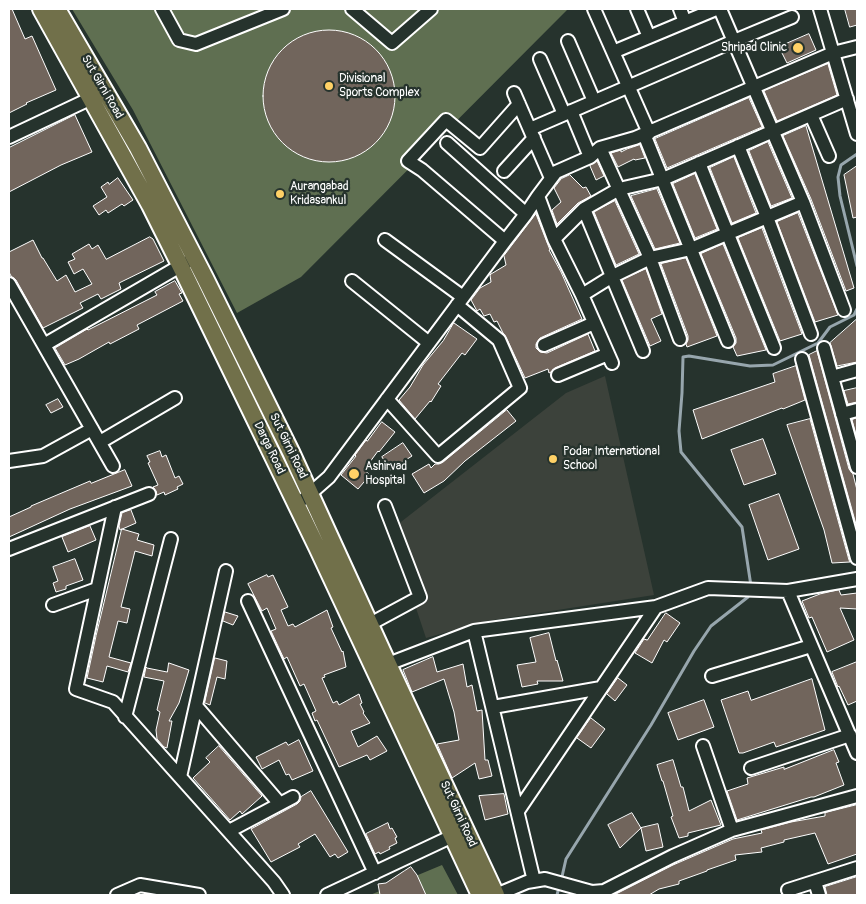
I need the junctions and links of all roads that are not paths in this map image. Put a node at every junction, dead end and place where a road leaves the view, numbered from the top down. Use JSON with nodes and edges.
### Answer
{"nodes":[{"id":1,"x":41,"y":9,"type":"edge"},
{"id":2,"x":57,"y":9,"type":"edge"},
{"id":3,"x":162,"y":9,"type":"edge"},
{"id":4,"x":283,"y":9,"type":"edge"},
{"id":5,"x":352,"y":9,"type":"edge"},
{"id":6,"x":431,"y":9,"type":"edge"},
{"id":7,"x":594,"y":9,"type":"edge"},
{"id":8,"x":637,"y":9,"type":"edge"},
{"id":9,"x":680,"y":9,"type":"edge"},
{"id":10,"x":718,"y":9,"type":"edge"},
{"id":11,"x":820,"y":9,"type":"edge"},
{"id":12,"x":792,"y":17,"type":"dead end"},
{"id":13,"x":685,"y":22,"type":"junction"},
{"id":14,"x":649,"y":37,"type":"junction"},
{"id":15,"x":568,"y":41,"type":"dead end"},
{"id":16,"x":734,"y":41,"type":"junction"},
{"id":17,"x":857,"y":47,"type":"edge"},
{"id":18,"x":613,"y":52,"type":"junction"},
{"id":19,"x":833,"y":53,"type":"junction"},
{"id":20,"x":540,"y":59,"type":"dead end"},
{"id":21,"x":628,"y":86,"type":"junction"},
{"id":22,"x":754,"y":87,"type":"junction"},
{"id":23,"x":98,"y":95,"type":"junction"},
{"id":24,"x":847,"y":99,"type":"junction"},
{"id":25,"x":594,"y":102,"type":"junction"},
{"id":26,"x":567,"y":113,"type":"junction"},
{"id":27,"x":811,"y":114,"type":"junction"},
{"id":28,"x":773,"y":131,"type":"junction"},
{"id":29,"x":646,"y":133,"type":"junction"},
{"id":30,"x":532,"y":134,"type":"junction"},
{"id":31,"x":857,"y":134,"type":"edge"},
{"id":32,"x":9,"y":137,"type":"edge"},
{"id":33,"x":446,"y":143,"type":"dead end"},
{"id":34,"x":738,"y":146,"type":"junction"},
{"id":35,"x":600,"y":148,"type":"junction"},
{"id":36,"x":828,"y":156,"type":"dead end"},
{"id":37,"x":590,"y":158,"type":"junction"},
{"id":38,"x":699,"y":163,"type":"junction"},
{"id":39,"x":504,"y":172,"type":"dead end"},
{"id":40,"x":551,"y":178,"type":"junction"},
{"id":41,"x":663,"y":179,"type":"junction"},
{"id":42,"x":619,"y":189,"type":"junction"},
{"id":43,"x":538,"y":196,"type":"junction"},
{"id":44,"x":803,"y":202,"type":"junction"},
{"id":45,"x":584,"y":209,"type":"junction"},
{"id":46,"x":526,"y":214,"type":"junction"},
{"id":47,"x":767,"y":217,"type":"junction"},
{"id":48,"x":728,"y":234,"type":"junction"},
{"id":49,"x":554,"y":239,"type":"junction"},
{"id":50,"x":385,"y":240,"type":"dead end"},
{"id":51,"x":504,"y":241,"type":"junction"},
{"id":52,"x":691,"y":249,"type":"junction"},
{"id":53,"x":650,"y":258,"type":"junction"},
{"id":54,"x":188,"y":262,"type":"junction"},
{"id":55,"x":611,"y":276,"type":"junction"},
{"id":56,"x":352,"y":281,"type":"dead end"},
{"id":57,"x":9,"y":284,"type":"edge"},
{"id":58,"x":582,"y":295,"type":"junction"},
{"id":59,"x":460,"y":302,"type":"junction"},
{"id":60,"x":844,"y":310,"type":"dead end"},
{"id":61,"x":594,"y":323,"type":"junction"},
{"id":62,"x":811,"y":334,"type":"dead end"},
{"id":63,"x":680,"y":339,"type":"dead end"},
{"id":64,"x":728,"y":341,"type":"dead end"},
{"id":65,"x":429,"y":343,"type":"junction"},
{"id":66,"x":44,"y":345,"type":"junction"},
{"id":67,"x":544,"y":345,"type":"dead end"},
{"id":68,"x":774,"y":348,"type":"dead end"},
{"id":69,"x":824,"y":348,"type":"dead end"},
{"id":70,"x":644,"y":351,"type":"dead end"},
{"id":71,"x":802,"y":359,"type":"dead end"},
{"id":72,"x":857,"y":370,"type":"edge"},
{"id":73,"x":558,"y":375,"type":"dead end"},
{"id":74,"x":832,"y":377,"type":"junction"},
{"id":75,"x":175,"y":398,"type":"dead end"},
{"id":76,"x":387,"y":399,"type":"junction"},
{"id":77,"x":857,"y":410,"type":"edge"},
{"id":78,"x":842,"y":414,"type":"junction"},
{"id":79,"x":92,"y":429,"type":"junction"},
{"id":80,"x":100,"y":442,"type":"junction"},
{"id":81,"x":855,"y":450,"type":"edge"},
{"id":82,"x":9,"y":461,"type":"edge"},
{"id":83,"x":113,"y":466,"type":"dead end"},
{"id":84,"x":857,"y":467,"type":"edge"},
{"id":85,"x":149,"y":494,"type":"dead end"},
{"id":86,"x":310,"y":494,"type":"junction"},
{"id":87,"x":297,"y":506,"type":"junction"},
{"id":88,"x":386,"y":506,"type":"dead end"},
{"id":89,"x":115,"y":507,"type":"junction"},
{"id":90,"x":171,"y":540,"type":"dead end"},
{"id":91,"x":9,"y":549,"type":"edge"},
{"id":92,"x":857,"y":558,"type":"edge"},
{"id":93,"x":226,"y":571,"type":"dead end"},
{"id":94,"x":857,"y":580,"type":"edge"},
{"id":95,"x":98,"y":589,"type":"junction"},
{"id":96,"x":788,"y":591,"type":"junction"},
{"id":97,"x":248,"y":601,"type":"dead end"},
{"id":98,"x":53,"y":605,"type":"dead end"},
{"id":99,"x":656,"y":607,"type":"junction"},
{"id":100,"x":370,"y":624,"type":"junction"},
{"id":101,"x":474,"y":631,"type":"junction"},
{"id":102,"x":811,"y":646,"type":"junction"},
{"id":103,"x":388,"y":664,"type":"junction"},
{"id":104,"x":712,"y":676,"type":"dead end"},
{"id":105,"x":601,"y":688,"type":"junction"},
{"id":106,"x":196,"y":706,"type":"junction"},
{"id":107,"x":492,"y":707,"type":"junction"},
{"id":108,"x":125,"y":717,"type":"junction"},
{"id":109,"x":850,"y":735,"type":"junction"},
{"id":110,"x":703,"y":746,"type":"dead end"},
{"id":111,"x":857,"y":753,"type":"edge"},
{"id":112,"x":751,"y":768,"type":"dead end"},
{"id":113,"x":180,"y":777,"type":"junction"},
{"id":114,"x":857,"y":796,"type":"edge"},
{"id":115,"x":293,"y":797,"type":"dead end"},
{"id":116,"x":280,"y":804,"type":"junction"},
{"id":117,"x":518,"y":811,"type":"junction"},
{"id":118,"x":732,"y":830,"type":"junction"},
{"id":119,"x":229,"y":831,"type":"junction"},
{"id":120,"x":459,"y":833,"type":"junction"},
{"id":121,"x":857,"y":868,"type":"edge"},
{"id":122,"x":375,"y":873,"type":"junction"},
{"id":123,"x":540,"y":880,"type":"junction"},
{"id":124,"x":814,"y":882,"type":"junction"},
{"id":125,"x":788,"y":890,"type":"dead end"},
{"id":126,"x":117,"y":895,"type":"edge"},
{"id":127,"x":199,"y":895,"type":"edge"},
{"id":128,"x":282,"y":895,"type":"edge"},
{"id":129,"x":327,"y":895,"type":"edge"},
{"id":130,"x":480,"y":895,"type":"edge"},
{"id":131,"x":496,"y":895,"type":"edge"},
{"id":132,"x":819,"y":895,"type":"edge"}],
"edges":[{"from":1,"to":23,"type":"main road","name":"Darga Road"},
{"from":2,"to":23,"type":"main road","name":"Sut Girni Road"},
{"from":3,"to":4,"type":"street"},
{"from":5,"to":6,"type":"street"},
{"from":7,"to":18,"type":"street"},
{"from":8,"to":14,"type":"street"},
{"from":9,"to":13,"type":"street"},
{"from":10,"to":13,"type":"street"},
{"from":10,"to":16,"type":"street"},
{"from":11,"to":19,"type":"street"},
{"from":12,"to":16,"type":"street"},
{"from":13,"to":14,"type":"street"},
{"from":14,"to":18,"type":"street"},
{"from":15,"to":25,"type":"street"},
{"from":16,"to":21,"type":"street"},
{"from":16,"to":22,"type":"street"},
{"from":17,"to":19,"type":"street"},
{"from":18,"to":21,"type":"street"},
{"from":19,"to":22,"type":"street"},
{"from":19,"to":24,"type":"street"},
{"from":20,"to":26,"type":"street"},
{"from":21,"to":25,"type":"street"},
{"from":21,"to":29,"type":"street"},
{"from":22,"to":28,"type":"street"},
{"from":22,"to":29,"type":"street"},
{"from":23,"to":32,"type":"street"},
{"from":23,"to":54,"type":"main road","name":"Darga Road"},
{"from":24,"to":27,"type":"street"},
{"from":24,"to":31,"type":"street"},
{"from":25,"to":26,"type":"street"},
{"from":26,"to":30,"type":"street"},
{"from":26,"to":37,"type":"street"},
{"from":27,"to":28,"type":"street"},
{"from":27,"to":36,"type":"street"},
{"from":28,"to":34,"type":"street"},
{"from":28,"to":44,"type":"street"},
{"from":29,"to":35,"type":"street"},
{"from":29,"to":41,"type":"street"},
{"from":30,"to":39,"type":"street"},
{"from":30,"to":40,"type":"street"},
{"from":30,"to":51,"type":"street"},
{"from":33,"to":46,"type":"street"},
{"from":34,"to":38,"type":"street"},
{"from":34,"to":47,"type":"street"},
{"from":35,"to":37,"type":"street"},
{"from":35,"to":42,"type":"street"},
{"from":37,"to":40,"type":"street"},
{"from":38,"to":41,"type":"street"},
{"from":38,"to":48,"type":"street"},
{"from":40,"to":43,"type":"street"},
{"from":41,"to":42,"type":"street"},
{"from":41,"to":52,"type":"street"},
{"from":42,"to":45,"type":"street"},
{"from":42,"to":53,"type":"street"},
{"from":43,"to":46,"type":"street"},
{"from":43,"to":49,"type":"street"},
{"from":44,"to":47,"type":"street"},
{"from":44,"to":60,"type":"street"},
{"from":45,"to":49,"type":"street"},
{"from":45,"to":55,"type":"street"},
{"from":46,"to":51,"type":"street"},
{"from":47,"to":48,"type":"street"},
{"from":47,"to":62,"type":"street"},
{"from":48,"to":52,"type":"street"},
{"from":48,"to":68,"type":"street"},
{"from":49,"to":58,"type":"street"},
{"from":50,"to":59,"type":"street"},
{"from":51,"to":59,"type":"street"},
{"from":52,"to":53,"type":"street"},
{"from":52,"to":64,"type":"street"},
{"from":53,"to":55,"type":"street"},
{"from":53,"to":63,"type":"street"},
{"from":54,"to":66,"type":"street"},
{"from":54,"to":86,"type":"main road","name":"Sut Girni Road"},
{"from":54,"to":87,"type":"main road","name":"Darga Road"},
{"from":55,"to":58,"type":"street"},
{"from":55,"to":70,"type":"street"},
{"from":56,"to":65,"type":"street"},
{"from":57,"to":66,"type":"street"},
{"from":58,"to":61,"type":"street"},
{"from":59,"to":65,"type":"street"},
{"from":59,"to":76,"type":"street"},
{"from":61,"to":67,"type":"street"},
{"from":61,"to":73,"type":"street"},
{"from":65,"to":76,"type":"street"},
{"from":66,"to":79,"type":"street"},
{"from":69,"to":74,"type":"street"},
{"from":71,"to":92,"type":"street"},
{"from":72,"to":74,"type":"street"},
{"from":74,"to":78,"type":"street"},
{"from":75,"to":80,"type":"street"},
{"from":76,"to":86,"type":"street"},
{"from":77,"to":78,"type":"street"},
{"from":78,"to":81,"type":"street"},
{"from":79,"to":80,"type":"street"},
{"from":79,"to":82,"type":"street"},
{"from":80,"to":83,"type":"street"},
{"from":81,"to":84,"type":"street"},
{"from":85,"to":89,"type":"street"},
{"from":86,"to":87,"type":"street"},
{"from":86,"to":100,"type":"main road","name":"Sut Girni Road"},
{"from":87,"to":120,"type":"main road","name":"Darga Road"},
{"from":88,"to":100,"type":"street"},
{"from":89,"to":91,"type":"street"},
{"from":89,"to":95,"type":"street"},
{"from":90,"to":108,"type":"street"},
{"from":93,"to":106,"type":"street"},
{"from":94,"to":96,"type":"street"},
{"from":95,"to":98,"type":"street"},
{"from":95,"to":108,"type":"street"},
{"from":96,"to":99,"type":"street"},
{"from":96,"to":102,"type":"street"},
{"from":97,"to":122,"type":"street"},
{"from":99,"to":101,"type":"street"},
{"from":99,"to":105,"type":"street"},
{"from":100,"to":103,"type":"main road","name":"Sut Girni Road"},
{"from":101,"to":103,"type":"street"},
{"from":101,"to":107,"type":"street"},
{"from":102,"to":104,"type":"street"},
{"from":102,"to":109,"type":"street"},
{"from":103,"to":120,"type":"main road","name":"Sut Girni Road"},
{"from":105,"to":107,"type":"street"},
{"from":105,"to":117,"type":"street"},
{"from":106,"to":113,"type":"street"},
{"from":106,"to":116,"type":"street"},
{"from":107,"to":117,"type":"street"},
{"from":108,"to":113,"type":"street"},
{"from":109,"to":111,"type":"street"},
{"from":109,"to":112,"type":"street"},
{"from":110,"to":118,"type":"street"},
{"from":113,"to":119,"type":"street"},
{"from":114,"to":118,"type":"street"},
{"from":115,"to":116,"type":"street"},
{"from":116,"to":119,"type":"street"},
{"from":117,"to":123,"type":"street"},
{"from":118,"to":123,"type":"street"},
{"from":119,"to":128,"type":"street"},
{"from":120,"to":122,"type":"street"},
{"from":120,"to":130,"type":"main road","name":"Darga Road"},
{"from":120,"to":131,"type":"main road","name":"Sut Girni Road"},
{"from":121,"to":124,"type":"street"},
{"from":122,"to":129,"type":"street"},
{"from":123,"to":131,"type":"street"},
{"from":124,"to":125,"type":"street"},
{"from":124,"to":132,"type":"street"},
{"from":126,"to":127,"type":"street"}]}
